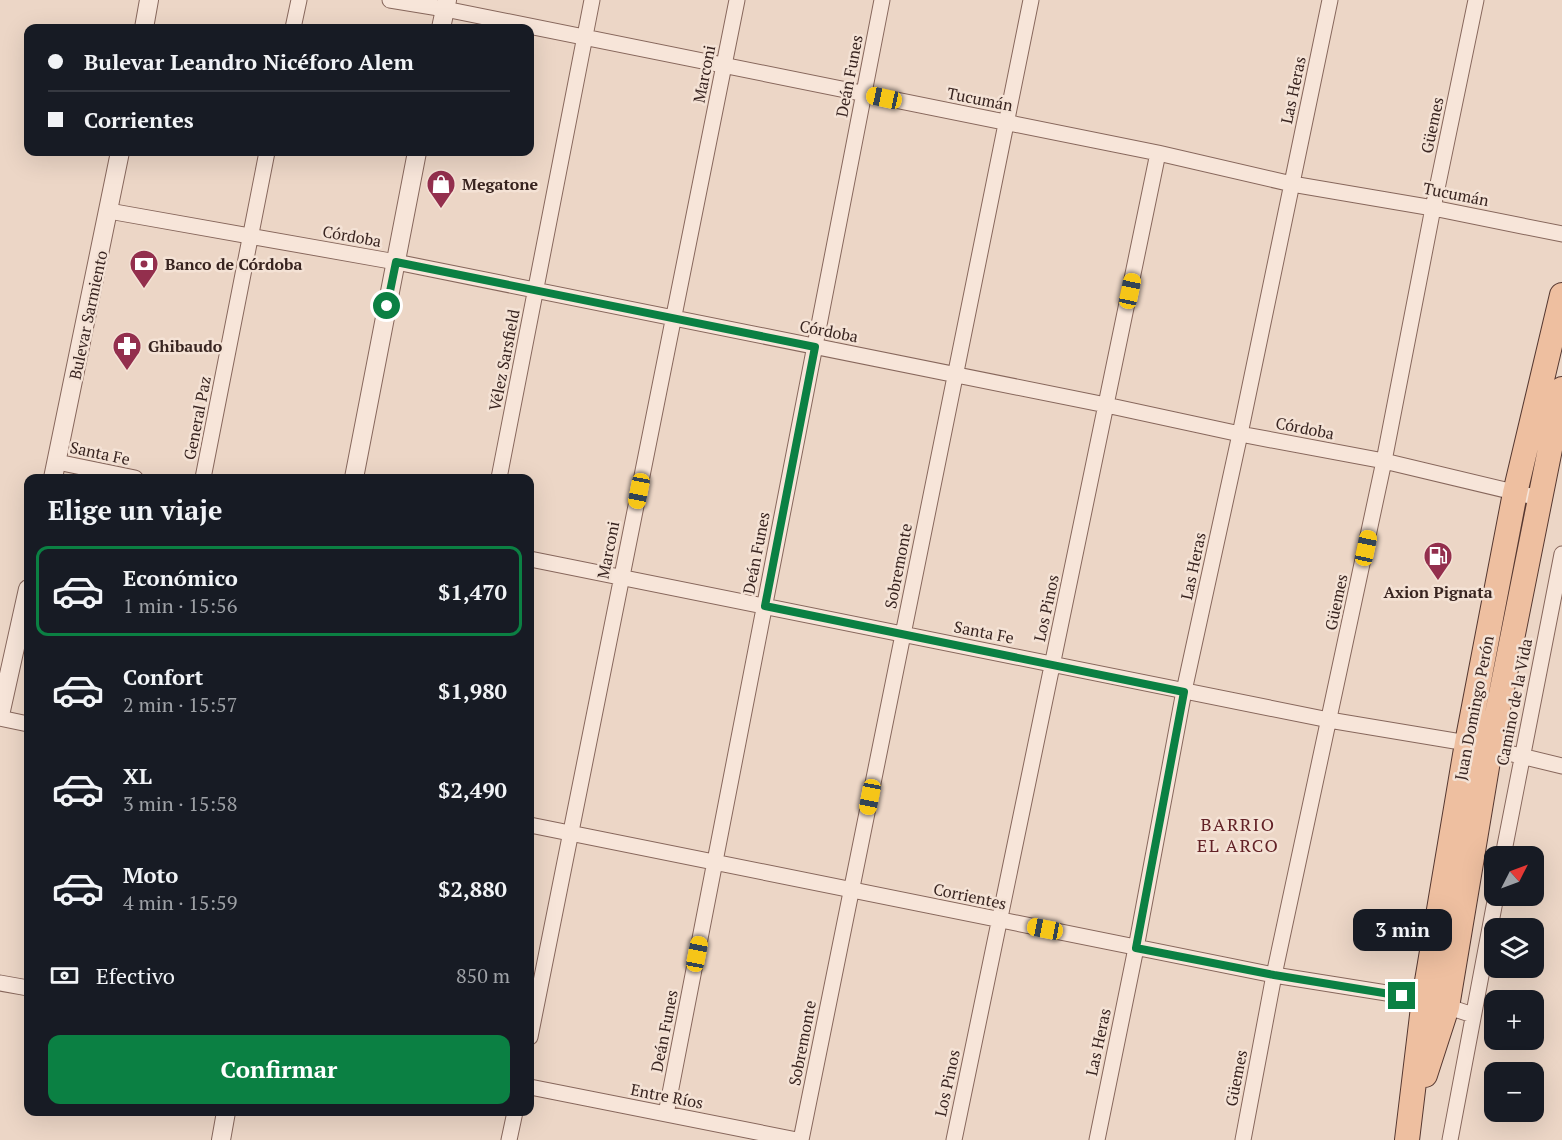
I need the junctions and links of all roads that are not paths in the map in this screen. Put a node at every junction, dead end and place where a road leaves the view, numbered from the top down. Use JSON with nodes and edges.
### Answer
{"nodes":[{"id":1,"x":149,"y":0,"type":"edge"},
{"id":2,"x":298,"y":0,"type":"edge"},
{"id":3,"x":390,"y":0,"type":"edge"},
{"id":4,"x":592,"y":0,"type":"edge"},
{"id":5,"x":737,"y":0,"type":"edge"},
{"id":6,"x":882,"y":0,"type":"edge"},
{"id":7,"x":1031,"y":0,"type":"edge"},
{"id":8,"x":1330,"y":0,"type":"edge"},
{"id":9,"x":1476,"y":0,"type":"edge"},
{"id":10,"x":446,"y":5,"type":"edge"},
{"id":11,"x":145,"y":24,"type":"edge"},
{"id":12,"x":294,"y":24,"type":"edge"},
{"id":13,"x":442,"y":24,"type":"edge"},
{"id":14,"x":528,"y":24,"type":"edge"},
{"id":15,"x":534,"y":25,"type":"edge"},
{"id":16,"x":584,"y":37,"type":"junction"},
{"id":17,"x":723,"y":66,"type":"junction"},
{"id":18,"x":864,"y":94,"type":"junction"},
{"id":19,"x":1006,"y":122,"type":"junction"},
{"id":20,"x":1158,"y":153,"type":"junction"},
{"id":21,"x":119,"y":156,"type":"edge"},
{"id":22,"x":266,"y":156,"type":"edge"},
{"id":23,"x":416,"y":156,"type":"edge"},
{"id":24,"x":1292,"y":184,"type":"junction"},
{"id":25,"x":1432,"y":208,"type":"junction"},
{"id":26,"x":109,"y":211,"type":"junction"},
{"id":27,"x":1562,"y":234,"type":"edge"},
{"id":28,"x":250,"y":235,"type":"junction"},
{"id":29,"x":396,"y":262,"type":"junction"},
{"id":30,"x":536,"y":290,"type":"junction"},
{"id":31,"x":1562,"y":294,"type":"edge"},
{"id":32,"x":673,"y":318,"type":"junction"},
{"id":33,"x":815,"y":347,"type":"junction"},
{"id":34,"x":955,"y":375,"type":"junction"},
{"id":35,"x":1562,"y":389,"type":"edge"},
{"id":36,"x":1106,"y":405,"type":"junction"},
{"id":37,"x":1240,"y":434,"type":"junction"},
{"id":38,"x":1384,"y":461,"type":"junction"},
{"id":39,"x":55,"y":470,"type":"edge"},
{"id":40,"x":95,"y":474,"type":"edge"},
{"id":41,"x":205,"y":474,"type":"edge"},
{"id":42,"x":355,"y":474,"type":"edge"},
{"id":43,"x":500,"y":474,"type":"edge"},
{"id":44,"x":1515,"y":493,"type":"junction"},
{"id":45,"x":1539,"y":498,"type":"junction"},
{"id":46,"x":1562,"y":554,"type":"edge"},
{"id":47,"x":534,"y":560,"type":"edge"},
{"id":48,"x":621,"y":578,"type":"junction"},
{"id":49,"x":24,"y":606,"type":"edge"},
{"id":50,"x":765,"y":606,"type":"junction"},
{"id":51,"x":903,"y":634,"type":"junction"},
{"id":52,"x":1052,"y":664,"type":"junction"},
{"id":53,"x":1184,"y":692,"type":"junction"},
{"id":54,"x":0,"y":716,"type":"edge"},
{"id":55,"x":1329,"y":720,"type":"junction"},
{"id":56,"x":24,"y":723,"type":"edge"},
{"id":57,"x":1478,"y":746,"type":"junction"},
{"id":58,"x":1521,"y":757,"type":"junction"},
{"id":59,"x":1562,"y":766,"type":"edge"},
{"id":60,"x":534,"y":826,"type":"edge"},
{"id":61,"x":570,"y":834,"type":"junction"},
{"id":62,"x":1505,"y":846,"type":"edge"},
{"id":63,"x":715,"y":862,"type":"junction"},
{"id":64,"x":851,"y":890,"type":"junction"},
{"id":65,"x":1494,"y":906,"type":"edge"},
{"id":66,"x":999,"y":920,"type":"junction"},
{"id":67,"x":1136,"y":948,"type":"junction"},
{"id":68,"x":1274,"y":975,"type":"junction"},
{"id":69,"x":0,"y":983,"type":"edge"},
{"id":70,"x":24,"y":987,"type":"edge"},
{"id":71,"x":1424,"y":999,"type":"junction"},
{"id":72,"x":1447,"y":1007,"type":"junction"},
{"id":73,"x":1473,"y":1015,"type":"junction"},
{"id":74,"x":534,"y":1017,"type":"edge"},
{"id":75,"x":534,"y":1088,"type":"edge"},
{"id":76,"x":666,"y":1114,"type":"junction"},
{"id":77,"x":225,"y":1116,"type":"edge"},
{"id":78,"x":514,"y":1116,"type":"edge"},
{"id":79,"x":1408,"y":1133,"type":"edge"},
{"id":80,"x":221,"y":1140,"type":"edge"},
{"id":81,"x":509,"y":1140,"type":"edge"},
{"id":82,"x":799,"y":1140,"type":"edge"},
{"id":83,"x":954,"y":1140,"type":"edge"},
{"id":84,"x":1097,"y":1140,"type":"edge"},
{"id":85,"x":1243,"y":1140,"type":"edge"},
{"id":86,"x":1450,"y":1140,"type":"edge"}],
"edges":[{"from":1,"to":11,"type":"street"},
{"from":2,"to":12,"type":"street"},
{"from":3,"to":10,"type":"street","name":"Tucumán"},
{"from":4,"to":16,"type":"street","name":"Vélez Sarsfield"},
{"from":5,"to":17,"type":"street","name":"Marconi"},
{"from":6,"to":18,"type":"street","name":"Deán Funes"},
{"from":7,"to":19,"type":"street","name":"Sobremonte"},
{"from":8,"to":24,"type":"street","name":"Las Heras"},
{"from":9,"to":25,"type":"street","name":"Güemes"},
{"from":10,"to":13,"type":"street"},
{"from":10,"to":14,"type":"street","name":"Tucumán"},
{"from":15,"to":16,"type":"street","name":"Tucumán"},
{"from":16,"to":17,"type":"street","name":"Tucumán"},
{"from":16,"to":30,"type":"street","name":"Vélez Sarsfield"},
{"from":17,"to":18,"type":"street","name":"Tucumán"},
{"from":17,"to":32,"type":"street","name":"Marconi"},
{"from":18,"to":19,"type":"street","name":"Tucumán"},
{"from":18,"to":33,"type":"street","name":"Deán Funes"},
{"from":19,"to":20,"type":"street","name":"Tucumán"},
{"from":19,"to":34,"type":"street","name":"Sobremonte"},
{"from":20,"to":24,"type":"street","name":"Tucumán"},
{"from":20,"to":36,"type":"street","name":"Los Pinos"},
{"from":21,"to":26,"type":"street","name":"Bulevar Sarmiento"},
{"from":22,"to":28,"type":"street","name":"General Paz"},
{"from":23,"to":29,"type":"street"},
{"from":24,"to":25,"type":"street","name":"Tucumán"},
{"from":24,"to":37,"type":"street","name":"Las Heras"},
{"from":25,"to":27,"type":"street","name":"Tucumán"},
{"from":25,"to":38,"type":"street","name":"Güemes"},
{"from":26,"to":28,"type":"street","name":"Córdoba"},
{"from":26,"to":39,"type":"street","name":"Bulevar Sarmiento"},
{"from":28,"to":29,"type":"street","name":"Córdoba"},
{"from":28,"to":41,"type":"street","name":"General Paz"},
{"from":29,"to":30,"type":"street","name":"Córdoba"},
{"from":29,"to":42,"type":"street"},
{"from":30,"to":32,"type":"street","name":"Córdoba"},
{"from":30,"to":43,"type":"street","name":"Vélez Sarsfield"},
{"from":31,"to":44,"type":"main road","name":"Juan Domingo Perón"},
{"from":32,"to":33,"type":"street","name":"Córdoba"},
{"from":32,"to":48,"type":"street","name":"Marconi"},
{"from":33,"to":34,"type":"street","name":"Córdoba"},
{"from":33,"to":50,"type":"street","name":"Deán Funes"},
{"from":34,"to":36,"type":"street","name":"Córdoba"},
{"from":34,"to":51,"type":"street","name":"Sobremonte"},
{"from":35,"to":45,"type":"main road","name":"Juan Domingo Perón"},
{"from":36,"to":37,"type":"street","name":"Córdoba"},
{"from":36,"to":52,"type":"street","name":"Los Pinos"},
{"from":37,"to":38,"type":"street","name":"Córdoba"},
{"from":37,"to":53,"type":"street","name":"Las Heras"},
{"from":38,"to":44,"type":"street","name":"Córdoba"},
{"from":38,"to":55,"type":"street","name":"Güemes"},
{"from":39,"to":40,"type":"street","name":"Santa Fe"},
{"from":44,"to":45,"type":"street","name":"Córdoba"},
{"from":44,"to":57,"type":"main road","name":"Juan Domingo Perón"},
{"from":45,"to":57,"type":"main road","name":"Juan Domingo Perón"},
{"from":46,"to":58,"type":"street","name":"Camino de la Vida"},
{"from":47,"to":48,"type":"street","name":"Santa Fe"},
{"from":48,"to":50,"type":"street","name":"Santa Fe"},
{"from":48,"to":61,"type":"street","name":"Marconi"},
{"from":49,"to":54,"type":"street"},
{"from":50,"to":51,"type":"street","name":"Santa Fe"},
{"from":50,"to":63,"type":"street","name":"Deán Funes"},
{"from":51,"to":52,"type":"street","name":"Santa Fe"},
{"from":51,"to":64,"type":"street","name":"Sobremonte"},
{"from":52,"to":53,"type":"street","name":"Santa Fe"},
{"from":52,"to":66,"type":"street","name":"Los Pinos"},
{"from":53,"to":55,"type":"street","name":"Santa Fe"},
{"from":53,"to":67,"type":"street","name":"Las Heras"},
{"from":54,"to":56,"type":"street"},
{"from":55,"to":57,"type":"street","name":"Santa Fe"},
{"from":55,"to":68,"type":"street","name":"Güemes"},
{"from":57,"to":58,"type":"street","name":"Santa Fe"},
{"from":57,"to":71,"type":"main road","name":"Juan Domingo Perón"},
{"from":57,"to":72,"type":"main road","name":"Juan Domingo Perón"},
{"from":58,"to":59,"type":"street","name":"Santa Fe"},
{"from":58,"to":62,"type":"street","name":"Camino de la Vida"},
{"from":60,"to":61,"type":"street","name":"Corrientes"},
{"from":61,"to":63,"type":"street","name":"Corrientes"},
{"from":61,"to":74,"type":"street","name":"Marconi"},
{"from":63,"to":64,"type":"street","name":"Corrientes"},
{"from":63,"to":76,"type":"street","name":"Deán Funes"},
{"from":64,"to":66,"type":"street","name":"Corrientes"},
{"from":64,"to":82,"type":"street","name":"Sobremonte"},
{"from":65,"to":73,"type":"street"},
{"from":66,"to":67,"type":"street","name":"Corrientes"},
{"from":66,"to":83,"type":"street","name":"Los Pinos"},
{"from":67,"to":68,"type":"street","name":"Corrientes"},
{"from":67,"to":84,"type":"street","name":"Las Heras"},
{"from":68,"to":71,"type":"street","name":"Corrientes"},
{"from":68,"to":85,"type":"street","name":"Güemes"},
{"from":69,"to":70,"type":"street"},
{"from":71,"to":72,"type":"street","name":"Corrientes"},
{"from":71,"to":79,"type":"main road","name":"Juan Domingo Perón"},
{"from":72,"to":73,"type":"street","name":"Corrientes"},
{"from":72,"to":79,"type":"main road","name":"Juan Domingo Perón"},
{"from":73,"to":86,"type":"street"},
{"from":75,"to":76,"type":"street","name":"Entre Ríos"},
{"from":76,"to":82,"type":"street","name":"Entre Ríos"},
{"from":77,"to":80,"type":"street"},
{"from":78,"to":81,"type":"street"}]}
